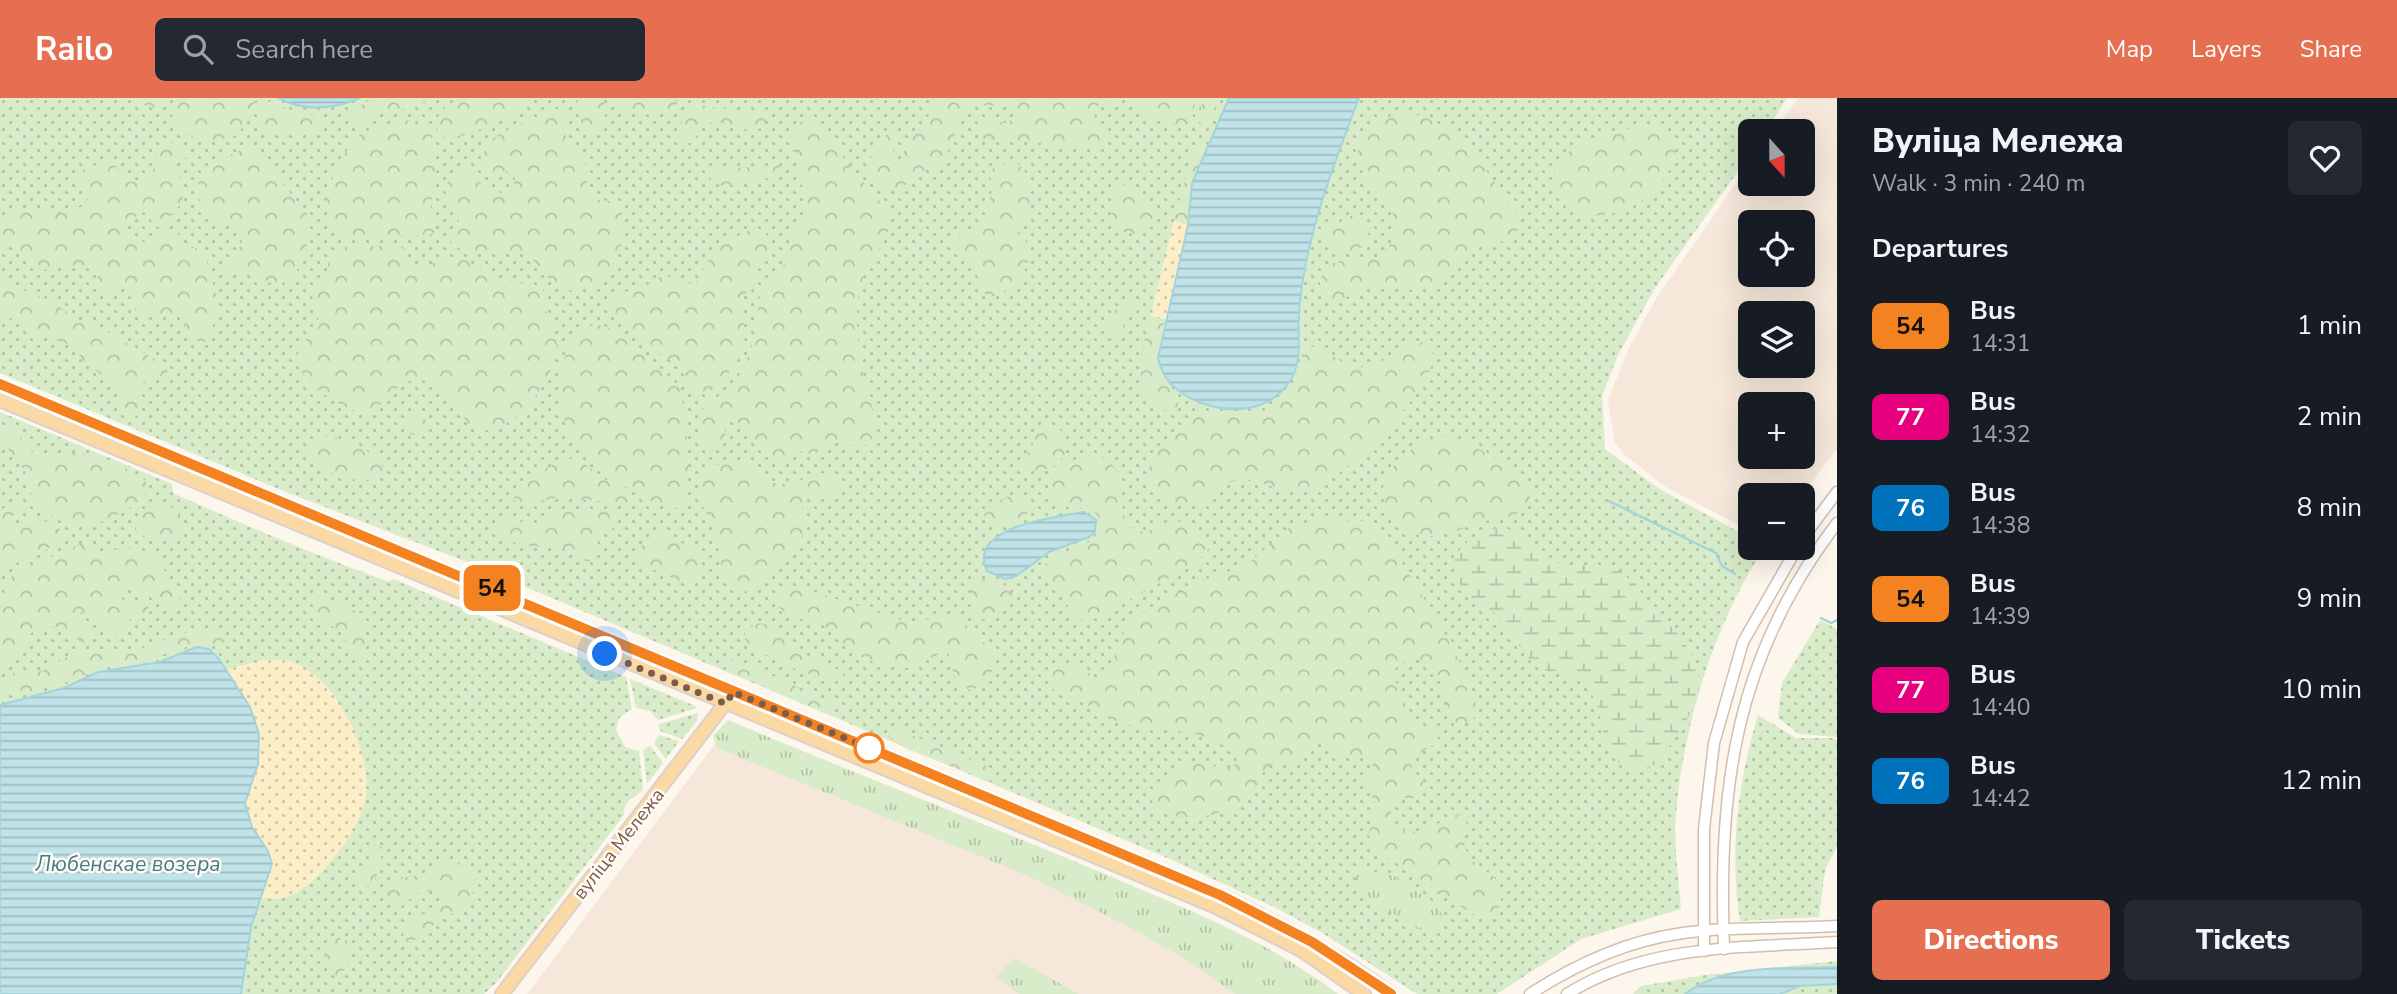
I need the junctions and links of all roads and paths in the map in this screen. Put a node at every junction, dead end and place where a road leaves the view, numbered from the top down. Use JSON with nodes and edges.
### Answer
{"nodes":[{"id":1,"x":0,"y":384,"type":"edge"},
{"id":2,"x":0,"y":400,"type":"edge"},
{"id":3,"x":198,"y":466,"type":"junction"},
{"id":4,"x":192,"y":480,"type":"junction"},
{"id":5,"x":1837,"y":492,"type":"edge"},
{"id":6,"x":1815,"y":522,"type":"edge"},
{"id":7,"x":1837,"y":523,"type":"edge"},
{"id":8,"x":1790,"y":560,"type":"edge"},
{"id":9,"x":733,"y":692,"type":"junction"},
{"id":10,"x":726,"y":704,"type":"junction"},
{"id":11,"x":1837,"y":926,"type":"edge"},
{"id":12,"x":1723,"y":930,"type":"junction"},
{"id":13,"x":1704,"y":932,"type":"junction"},
{"id":14,"x":1837,"y":942,"type":"edge"},
{"id":15,"x":1724,"y":949,"type":"junction"},
{"id":16,"x":1704,"y":951,"type":"junction"},
{"id":17,"x":502,"y":994,"type":"edge"},
{"id":18,"x":1364,"y":994,"type":"edge"},
{"id":19,"x":1391,"y":994,"type":"edge"},
{"id":20,"x":1530,"y":994,"type":"edge"},
{"id":21,"x":1567,"y":994,"type":"edge"}],
"edges":[{"from":1,"to":3,"type":"main road"},
{"from":2,"to":4,"type":"main road"},
{"from":3,"to":4,"type":"main road"},
{"from":3,"to":9,"type":"main road"},
{"from":4,"to":10,"type":"main road"},
{"from":5,"to":6,"type":"street"},
{"from":7,"to":12,"type":"street"},
{"from":8,"to":13,"type":"street"},
{"from":9,"to":10,"type":"main road","name":"вуліца Мележа"},
{"from":9,"to":19,"type":"main road"},
{"from":10,"to":17,"type":"main road","name":"вуліца Мележа"},
{"from":10,"to":18,"type":"main road"},
{"from":11,"to":12,"type":"street"},
{"from":12,"to":13,"type":"street"},
{"from":12,"to":15,"type":"street"},
{"from":13,"to":16,"type":"street"},
{"from":13,"to":20,"type":"street"},
{"from":14,"to":15,"type":"street"},
{"from":15,"to":16,"type":"street"},
{"from":16,"to":21,"type":"street"}]}
